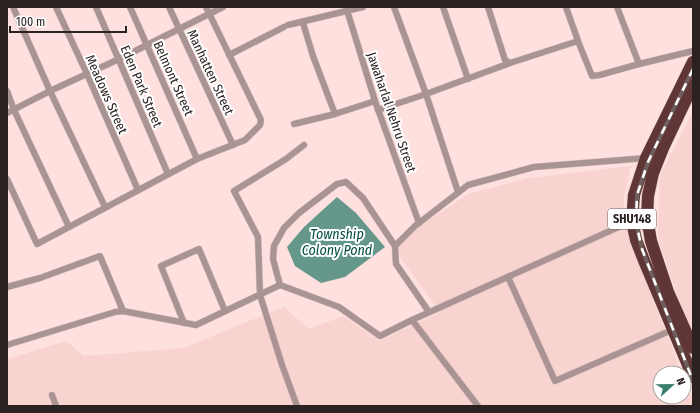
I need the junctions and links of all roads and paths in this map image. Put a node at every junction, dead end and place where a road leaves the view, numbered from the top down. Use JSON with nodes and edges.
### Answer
{"nodes":[{"id":1,"x":13,"y":7,"type":"edge"},
{"id":2,"x":56,"y":7,"type":"edge"},
{"id":3,"x":96,"y":7,"type":"edge"},
{"id":4,"x":130,"y":7,"type":"edge"},
{"id":5,"x":169,"y":7,"type":"edge"},
{"id":6,"x":206,"y":7,"type":"edge"},
{"id":7,"x":223,"y":7,"type":"edge"},
{"id":8,"x":363,"y":7,"type":"edge"},
{"id":9,"x":394,"y":7,"type":"edge"},
{"id":10,"x":444,"y":7,"type":"edge"},
{"id":11,"x":488,"y":7,"type":"edge"},
{"id":12,"x":566,"y":7,"type":"edge"},
{"id":13,"x":617,"y":7,"type":"edge"},
{"id":14,"x":347,"y":9,"type":"edge"},
{"id":15,"x":209,"y":14,"type":"junction"},
{"id":16,"x":303,"y":23,"type":"junction"},
{"id":17,"x":179,"y":28,"type":"junction"},
{"id":18,"x":578,"y":41,"type":"junction"},
{"id":19,"x":147,"y":44,"type":"junction"},
{"id":20,"x":693,"y":51,"type":"edge"},
{"id":21,"x":229,"y":55,"type":"junction"},
{"id":22,"x":119,"y":59,"type":"junction"},
{"id":23,"x":693,"y":62,"type":"edge"},
{"id":24,"x":510,"y":63,"type":"junction"},
{"id":25,"x":639,"y":64,"type":"junction"},
{"id":26,"x":87,"y":74,"type":"junction"},
{"id":27,"x":468,"y":79,"type":"junction"},
{"id":28,"x":693,"y":85,"type":"edge"},
{"id":29,"x":7,"y":91,"type":"edge"},
{"id":30,"x":50,"y":91,"type":"junction"},
{"id":31,"x":426,"y":94,"type":"junction"},
{"id":32,"x":375,"y":101,"type":"junction"},
{"id":33,"x":14,"y":110,"type":"junction"},
{"id":34,"x":378,"y":110,"type":"junction"},
{"id":35,"x":7,"y":113,"type":"edge"},
{"id":36,"x":335,"y":114,"type":"junction"},
{"id":37,"x":294,"y":124,"type":"dead end"},
{"id":38,"x":304,"y":145,"type":"dead end"},
{"id":39,"x":233,"y":146,"type":"junction"},
{"id":40,"x":646,"y":158,"type":"junction"},
{"id":41,"x":197,"y":159,"type":"junction"},
{"id":42,"x":168,"y":174,"type":"junction"},
{"id":43,"x":7,"y":179,"type":"edge"},
{"id":44,"x":138,"y":190,"type":"junction"},
{"id":45,"x":458,"y":192,"type":"junction"},
{"id":46,"x":106,"y":207,"type":"junction"},
{"id":47,"x":632,"y":221,"type":"junction"},
{"id":48,"x":419,"y":223,"type":"junction"},
{"id":49,"x":69,"y":227,"type":"junction"},
{"id":50,"x":395,"y":246,"type":"junction"},
{"id":51,"x":508,"y":276,"type":"junction"},
{"id":52,"x":280,"y":285,"type":"junction"},
{"id":53,"x":7,"y":287,"type":"edge"},
{"id":54,"x":260,"y":295,"type":"junction"},
{"id":55,"x":123,"y":311,"type":"junction"},
{"id":56,"x":225,"y":311,"type":"junction"},
{"id":57,"x":429,"y":312,"type":"junction"},
{"id":58,"x":412,"y":320,"type":"junction"},
{"id":59,"x":184,"y":323,"type":"junction"},
{"id":60,"x":672,"y":330,"type":"junction"},
{"id":61,"x":7,"y":345,"type":"edge"},
{"id":62,"x":693,"y":348,"type":"edge"},
{"id":63,"x":693,"y":376,"type":"edge"},
{"id":64,"x":52,"y":395,"type":"dead end"},
{"id":65,"x":56,"y":406,"type":"edge"},
{"id":66,"x":297,"y":406,"type":"edge"},
{"id":67,"x":478,"y":406,"type":"edge"}],
"edges":[{"from":1,"to":30,"type":"street"},
{"from":2,"to":26,"type":"street","name":"Meadows Street"},
{"from":3,"to":22,"type":"street","name":"Eden Park Street"},
{"from":4,"to":19,"type":"street","name":"Belmont Street"},
{"from":5,"to":17,"type":"street","name":"Manhatten Street"},
{"from":6,"to":15,"type":"street"},
{"from":7,"to":15,"type":"street"},
{"from":8,"to":14,"type":"street"},
{"from":9,"to":31,"type":"street"},
{"from":10,"to":27,"type":"street"},
{"from":11,"to":24,"type":"street"},
{"from":12,"to":18,"type":"street"},
{"from":13,"to":25,"type":"street"},
{"from":14,"to":16,"type":"street"},
{"from":14,"to":32,"type":"street","name":"Jawaharlal Nehru Street"},
{"from":15,"to":17,"type":"street"},
{"from":15,"to":21,"type":"street"},
{"from":16,"to":21,"type":"street"},
{"from":16,"to":36,"type":"street"},
{"from":17,"to":19,"type":"street"},
{"from":17,"to":39,"type":"street","name":"Manhatten Street"},
{"from":18,"to":24,"type":"street"},
{"from":18,"to":25,"type":"street"},
{"from":19,"to":22,"type":"street"},
{"from":19,"to":41,"type":"street","name":"Belmont Street"},
{"from":20,"to":25,"type":"street"},
{"from":21,"to":39,"type":"street"},
{"from":22,"to":26,"type":"street"},
{"from":22,"to":42,"type":"street","name":"Eden Park Street"},
{"from":23,"to":40,"type":"highway","number":"SHU148"},
{"from":24,"to":27,"type":"street"},
{"from":26,"to":30,"type":"street"},
{"from":26,"to":44,"type":"street","name":"Meadows Street"},
{"from":27,"to":31,"type":"street"},
{"from":28,"to":62,"type":"highway","number":"SHU148"},
{"from":29,"to":33,"type":"street"},
{"from":30,"to":33,"type":"street"},
{"from":30,"to":46,"type":"street"},
{"from":31,"to":34,"type":"street"},
{"from":31,"to":45,"type":"street"},
{"from":32,"to":34,"type":"street","name":"Jawaharlal Nehru Street"},
{"from":32,"to":36,"type":"street"},
{"from":33,"to":35,"type":"street"},
{"from":33,"to":49,"type":"street"},
{"from":34,"to":48,"type":"street","name":"Jawaharlal Nehru Street"},
{"from":36,"to":37,"type":"street"},
{"from":38,"to":54,"type":"street"},
{"from":39,"to":41,"type":"street"},
{"from":40,"to":45,"type":"street"},
{"from":40,"to":47,"type":"highway","number":"SHU148"},
{"from":41,"to":42,"type":"street"},
{"from":42,"to":44,"type":"street"},
{"from":43,"to":49,"type":"street"},
{"from":44,"to":46,"type":"street"},
{"from":45,"to":48,"type":"street"},
{"from":46,"to":49,"type":"street"},
{"from":47,"to":51,"type":"street"},
{"from":47,"to":60,"type":"highway","number":"SHU148"},
{"from":48,"to":50,"type":"street"},
{"from":50,"to":52,"type":"street"},
{"from":50,"to":57,"type":"street"},
{"from":51,"to":57,"type":"street"},
{"from":51,"to":60,"type":"street"},
{"from":52,"to":54,"type":"street"},
{"from":52,"to":58,"type":"street"},
{"from":53,"to":55,"type":"street"},
{"from":54,"to":56,"type":"street"},
{"from":54,"to":66,"type":"street"},
{"from":55,"to":59,"type":"street"},
{"from":55,"to":61,"type":"street"},
{"from":56,"to":59,"type":"street"},
{"from":56,"to":59,"type":"street"},
{"from":57,"to":58,"type":"street"},
{"from":58,"to":67,"type":"street"},
{"from":60,"to":63,"type":"highway","number":"SHU148"},
{"from":64,"to":65,"type":"street"}]}
